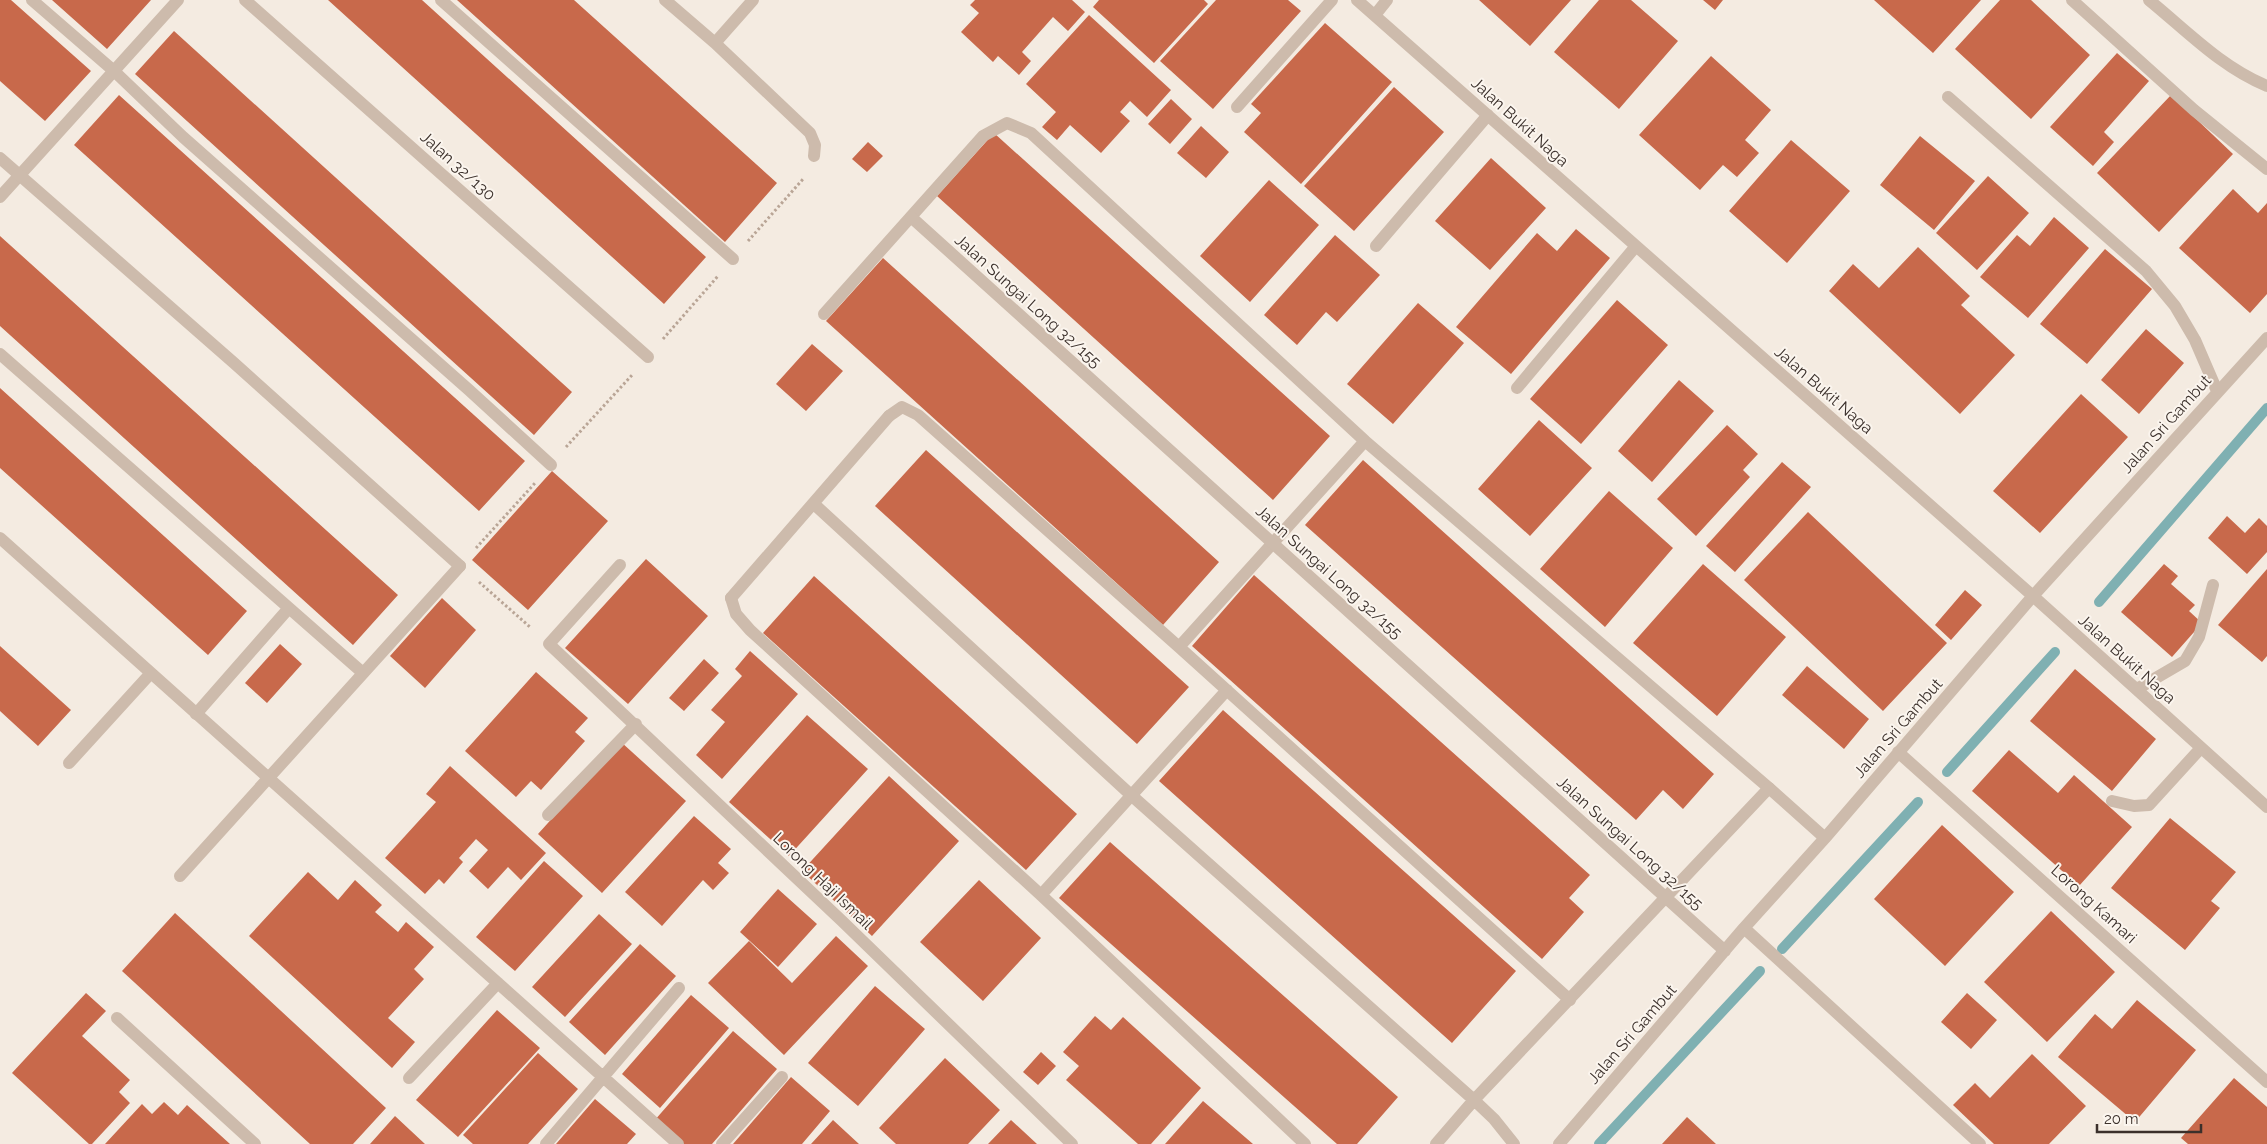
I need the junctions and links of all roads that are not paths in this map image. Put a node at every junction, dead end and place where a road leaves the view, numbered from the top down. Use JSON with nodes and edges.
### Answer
{"nodes":[{"id":1,"x":32,"y":0,"type":"edge"},
{"id":2,"x":178,"y":0,"type":"edge"},
{"id":3,"x":246,"y":0,"type":"edge"},
{"id":4,"x":442,"y":0,"type":"edge"},
{"id":5,"x":665,"y":0,"type":"edge"},
{"id":6,"x":753,"y":0,"type":"edge"},
{"id":7,"x":1332,"y":0,"type":"edge"},
{"id":8,"x":1357,"y":0,"type":"edge"},
{"id":9,"x":1387,"y":0,"type":"edge"},
{"id":10,"x":2072,"y":0,"type":"edge"},
{"id":11,"x":2150,"y":0,"type":"edge"},
{"id":12,"x":1375,"y":15,"type":"junction"},
{"id":13,"x":714,"y":43,"type":"junction"},
{"id":14,"x":114,"y":71,"type":"junction"},
{"id":15,"x":2267,"y":86,"type":"edge"},
{"id":16,"x":1948,"y":97,"type":"dead end"},
{"id":17,"x":1237,"y":107,"type":"dead end"},
{"id":18,"x":1488,"y":115,"type":"junction"},
{"id":19,"x":814,"y":156,"type":"dead end"},
{"id":20,"x":0,"y":158,"type":"edge"},
{"id":21,"x":2267,"y":169,"type":"edge"},
{"id":22,"x":20,"y":175,"type":"junction"},
{"id":23,"x":0,"y":198,"type":"edge"},
{"id":24,"x":910,"y":217,"type":"junction"},
{"id":25,"x":1376,"y":246,"type":"dead end"},
{"id":26,"x":1636,"y":246,"type":"junction"},
{"id":27,"x":733,"y":260,"type":"dead end"},
{"id":28,"x":824,"y":314,"type":"dead end"},
{"id":29,"x":2267,"y":338,"type":"edge"},
{"id":30,"x":0,"y":354,"type":"edge"},
{"id":31,"x":648,"y":357,"type":"dead end"},
{"id":32,"x":1517,"y":388,"type":"dead end"},
{"id":33,"x":2218,"y":391,"type":"junction"},
{"id":34,"x":1365,"y":441,"type":"junction"},
{"id":35,"x":551,"y":465,"type":"dead end"},
{"id":36,"x":814,"y":504,"type":"junction"},
{"id":37,"x":0,"y":538,"type":"edge"},
{"id":38,"x":1273,"y":543,"type":"junction"},
{"id":39,"x":620,"y":565,"type":"dead end"},
{"id":40,"x":2213,"y":585,"type":"dead end"},
{"id":41,"x":2033,"y":596,"type":"junction"},
{"id":42,"x":289,"y":608,"type":"junction"},
{"id":43,"x":1179,"y":647,"type":"junction"},
{"id":44,"x":151,"y":673,"type":"junction"},
{"id":45,"x":363,"y":673,"type":"junction"},
{"id":46,"x":2137,"y":689,"type":"junction"},
{"id":47,"x":1227,"y":690,"type":"junction"},
{"id":48,"x":196,"y":714,"type":"junction"},
{"id":49,"x":636,"y":724,"type":"junction"},
{"id":50,"x":2200,"y":748,"type":"junction"},
{"id":51,"x":1898,"y":752,"type":"junction"},
{"id":52,"x":69,"y":763,"type":"dead end"},
{"id":53,"x":268,"y":778,"type":"junction"},
{"id":54,"x":1770,"y":788,"type":"junction"},
{"id":55,"x":1132,"y":795,"type":"junction"},
{"id":56,"x":2112,"y":801,"type":"dead end"},
{"id":57,"x":2265,"y":801,"type":"edge"},
{"id":58,"x":548,"y":815,"type":"dead end"},
{"id":59,"x":1825,"y":838,"type":"junction"},
{"id":60,"x":180,"y":876,"type":"dead end"},
{"id":61,"x":1041,"y":895,"type":"junction"},
{"id":62,"x":1665,"y":898,"type":"junction"},
{"id":63,"x":1744,"y":928,"type":"junction"},
{"id":64,"x":1725,"y":951,"type":"junction"},
{"id":65,"x":498,"y":983,"type":"junction"},
{"id":66,"x":680,"y":988,"type":"dead end"},
{"id":67,"x":1570,"y":1000,"type":"junction"},
{"id":68,"x":117,"y":1018,"type":"dead end"},
{"id":69,"x":782,"y":1076,"type":"dead end"},
{"id":70,"x":603,"y":1077,"type":"junction"},
{"id":71,"x":409,"y":1078,"type":"dead end"},
{"id":72,"x":2267,"y":1082,"type":"edge"},
{"id":73,"x":1474,"y":1100,"type":"junction"},
{"id":74,"x":255,"y":1144,"type":"edge"},
{"id":75,"x":546,"y":1144,"type":"edge"},
{"id":76,"x":678,"y":1144,"type":"edge"},
{"id":77,"x":722,"y":1144,"type":"edge"},
{"id":78,"x":1072,"y":1144,"type":"edge"},
{"id":79,"x":1306,"y":1144,"type":"edge"},
{"id":80,"x":1436,"y":1144,"type":"edge"},
{"id":81,"x":1514,"y":1144,"type":"edge"},
{"id":82,"x":1559,"y":1144,"type":"edge"},
{"id":83,"x":1980,"y":1144,"type":"edge"}],
"edges":[{"from":1,"to":14,"type":"street"},
{"from":2,"to":14,"type":"street"},
{"from":3,"to":31,"type":"street","name":"Jalan 32/130"},
{"from":4,"to":27,"type":"street"},
{"from":5,"to":13,"type":"street"},
{"from":6,"to":13,"type":"street"},
{"from":7,"to":17,"type":"street"},
{"from":8,"to":12,"type":"street","name":"Jalan Bukit Naga"},
{"from":9,"to":12,"type":"street"},
{"from":10,"to":21,"type":"street"},
{"from":11,"to":15,"type":"street"},
{"from":12,"to":18,"type":"street","name":"Jalan Bukit Naga"},
{"from":13,"to":19,"type":"street"},
{"from":14,"to":22,"type":"street"},
{"from":14,"to":35,"type":"street"},
{"from":16,"to":33,"type":"street"},
{"from":18,"to":25,"type":"street"},
{"from":18,"to":26,"type":"street","name":"Jalan Bukit Naga"},
{"from":20,"to":22,"type":"street"},
{"from":22,"to":23,"type":"street"},
{"from":22,"to":45,"type":"street"},
{"from":24,"to":28,"type":"street"},
{"from":24,"to":34,"type":"street"},
{"from":24,"to":38,"type":"street","name":"Jalan Sungai Long 32/155"},
{"from":26,"to":32,"type":"street"},
{"from":26,"to":41,"type":"street","name":"Jalan Bukit Naga"},
{"from":29,"to":33,"type":"street","name":"Jalan Sri Gambut"},
{"from":30,"to":42,"type":"street"},
{"from":33,"to":41,"type":"street","name":"Jalan Sri Gambut"},
{"from":34,"to":38,"type":"street"},
{"from":34,"to":54,"type":"street"},
{"from":36,"to":43,"type":"street"},
{"from":36,"to":55,"type":"street"},
{"from":36,"to":61,"type":"street"},
{"from":37,"to":44,"type":"street"},
{"from":38,"to":43,"type":"street"},
{"from":38,"to":62,"type":"street","name":"Jalan Sungai Long 32/155"},
{"from":39,"to":49,"type":"street","name":"Lorong Haji Ismail"},
{"from":40,"to":46,"type":"street"},
{"from":41,"to":46,"type":"street","name":"Jalan Bukit Naga"},
{"from":41,"to":51,"type":"street","name":"Jalan Sri Gambut"},
{"from":42,"to":45,"type":"street"},
{"from":42,"to":48,"type":"street"},
{"from":43,"to":47,"type":"street"},
{"from":44,"to":48,"type":"street"},
{"from":44,"to":52,"type":"street"},
{"from":45,"to":53,"type":"street"},
{"from":46,"to":50,"type":"street","name":"Jalan Bukit Naga"},
{"from":47,"to":55,"type":"street"},
{"from":47,"to":67,"type":"street"},
{"from":48,"to":53,"type":"street"},
{"from":49,"to":58,"type":"street"},
{"from":49,"to":78,"type":"street","name":"Lorong Haji Ismail"},
{"from":50,"to":56,"type":"street"},
{"from":50,"to":57,"type":"street","name":"Jalan Bukit Naga"},
{"from":51,"to":59,"type":"street","name":"Jalan Sri Gambut"},
{"from":51,"to":72,"type":"street","name":"Lorong Kamari"},
{"from":53,"to":60,"type":"street"},
{"from":53,"to":65,"type":"street"},
{"from":54,"to":59,"type":"street"},
{"from":54,"to":62,"type":"street"},
{"from":55,"to":61,"type":"street"},
{"from":55,"to":73,"type":"street"},
{"from":59,"to":63,"type":"street","name":"Jalan Sri Gambut"},
{"from":61,"to":79,"type":"street"},
{"from":62,"to":64,"type":"street","name":"Jalan Sungai Long 32/155"},
{"from":62,"to":67,"type":"street"},
{"from":63,"to":64,"type":"street","name":"Jalan Sri Gambut"},
{"from":63,"to":83,"type":"street"},
{"from":64,"to":82,"type":"street","name":"Jalan Sri Gambut"},
{"from":65,"to":70,"type":"street"},
{"from":65,"to":71,"type":"street"},
{"from":66,"to":70,"type":"street"},
{"from":67,"to":73,"type":"street"},
{"from":68,"to":74,"type":"street"},
{"from":69,"to":77,"type":"street"},
{"from":70,"to":75,"type":"street"},
{"from":70,"to":76,"type":"street"},
{"from":73,"to":80,"type":"street"},
{"from":73,"to":81,"type":"street"}]}
